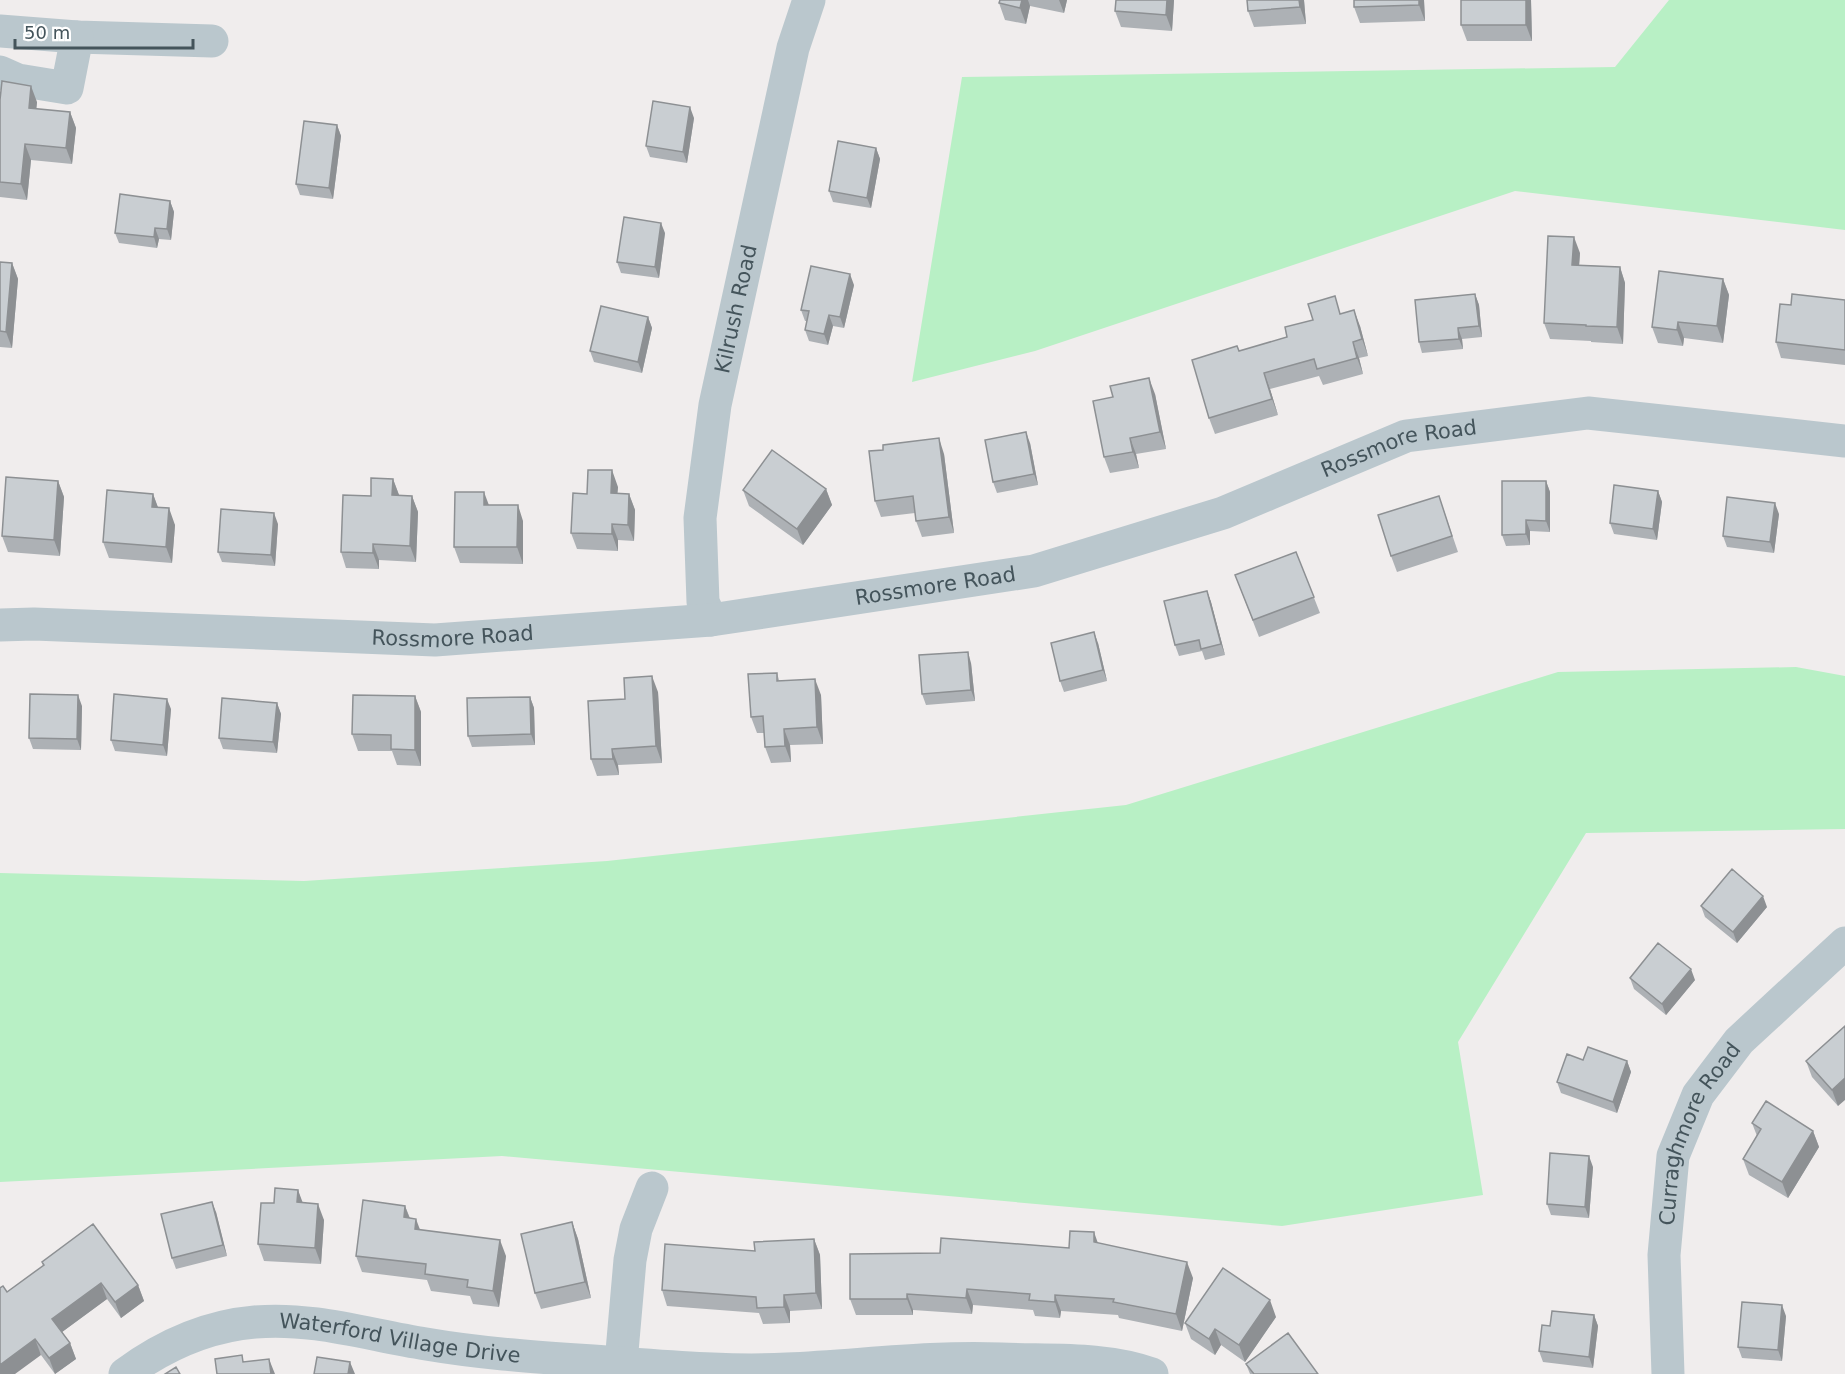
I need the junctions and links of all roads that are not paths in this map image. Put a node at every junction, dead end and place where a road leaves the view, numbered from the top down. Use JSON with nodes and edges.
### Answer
{"nodes":[{"id":1,"x":809,"y":0,"type":"edge"},
{"id":2,"x":0,"y":31,"type":"edge"},
{"id":3,"x":77,"y":37,"type":"junction"},
{"id":4,"x":213,"y":41,"type":"dead end"},
{"id":5,"x":0,"y":72,"type":"edge"},
{"id":6,"x":1845,"y":441,"type":"edge"},
{"id":7,"x":711,"y":620,"type":"junction"},
{"id":8,"x":0,"y":625,"type":"edge"},
{"id":9,"x":1845,"y":944,"type":"edge"},
{"id":10,"x":652,"y":1188,"type":"dead end"},
{"id":11,"x":621,"y":1363,"type":"junction"},
{"id":12,"x":125,"y":1374,"type":"edge"},
{"id":13,"x":1152,"y":1374,"type":"edge"},
{"id":14,"x":1668,"y":1374,"type":"edge"}],
"edges":[{"from":1,"to":7,"type":"street","name":"Kilrush Road"},
{"from":2,"to":3,"type":"street"},
{"from":3,"to":4,"type":"street"},
{"from":3,"to":5,"type":"street"},
{"from":6,"to":7,"type":"street","name":"Rossmore Road"},
{"from":7,"to":8,"type":"street","name":"Rossmore Road"},
{"from":9,"to":14,"type":"street","name":"Curraghmore Road"},
{"from":10,"to":11,"type":"street"},
{"from":11,"to":12,"type":"street","name":"Waterford Village Drive"},
{"from":11,"to":13,"type":"street","name":"Waterford Village Drive"}]}
